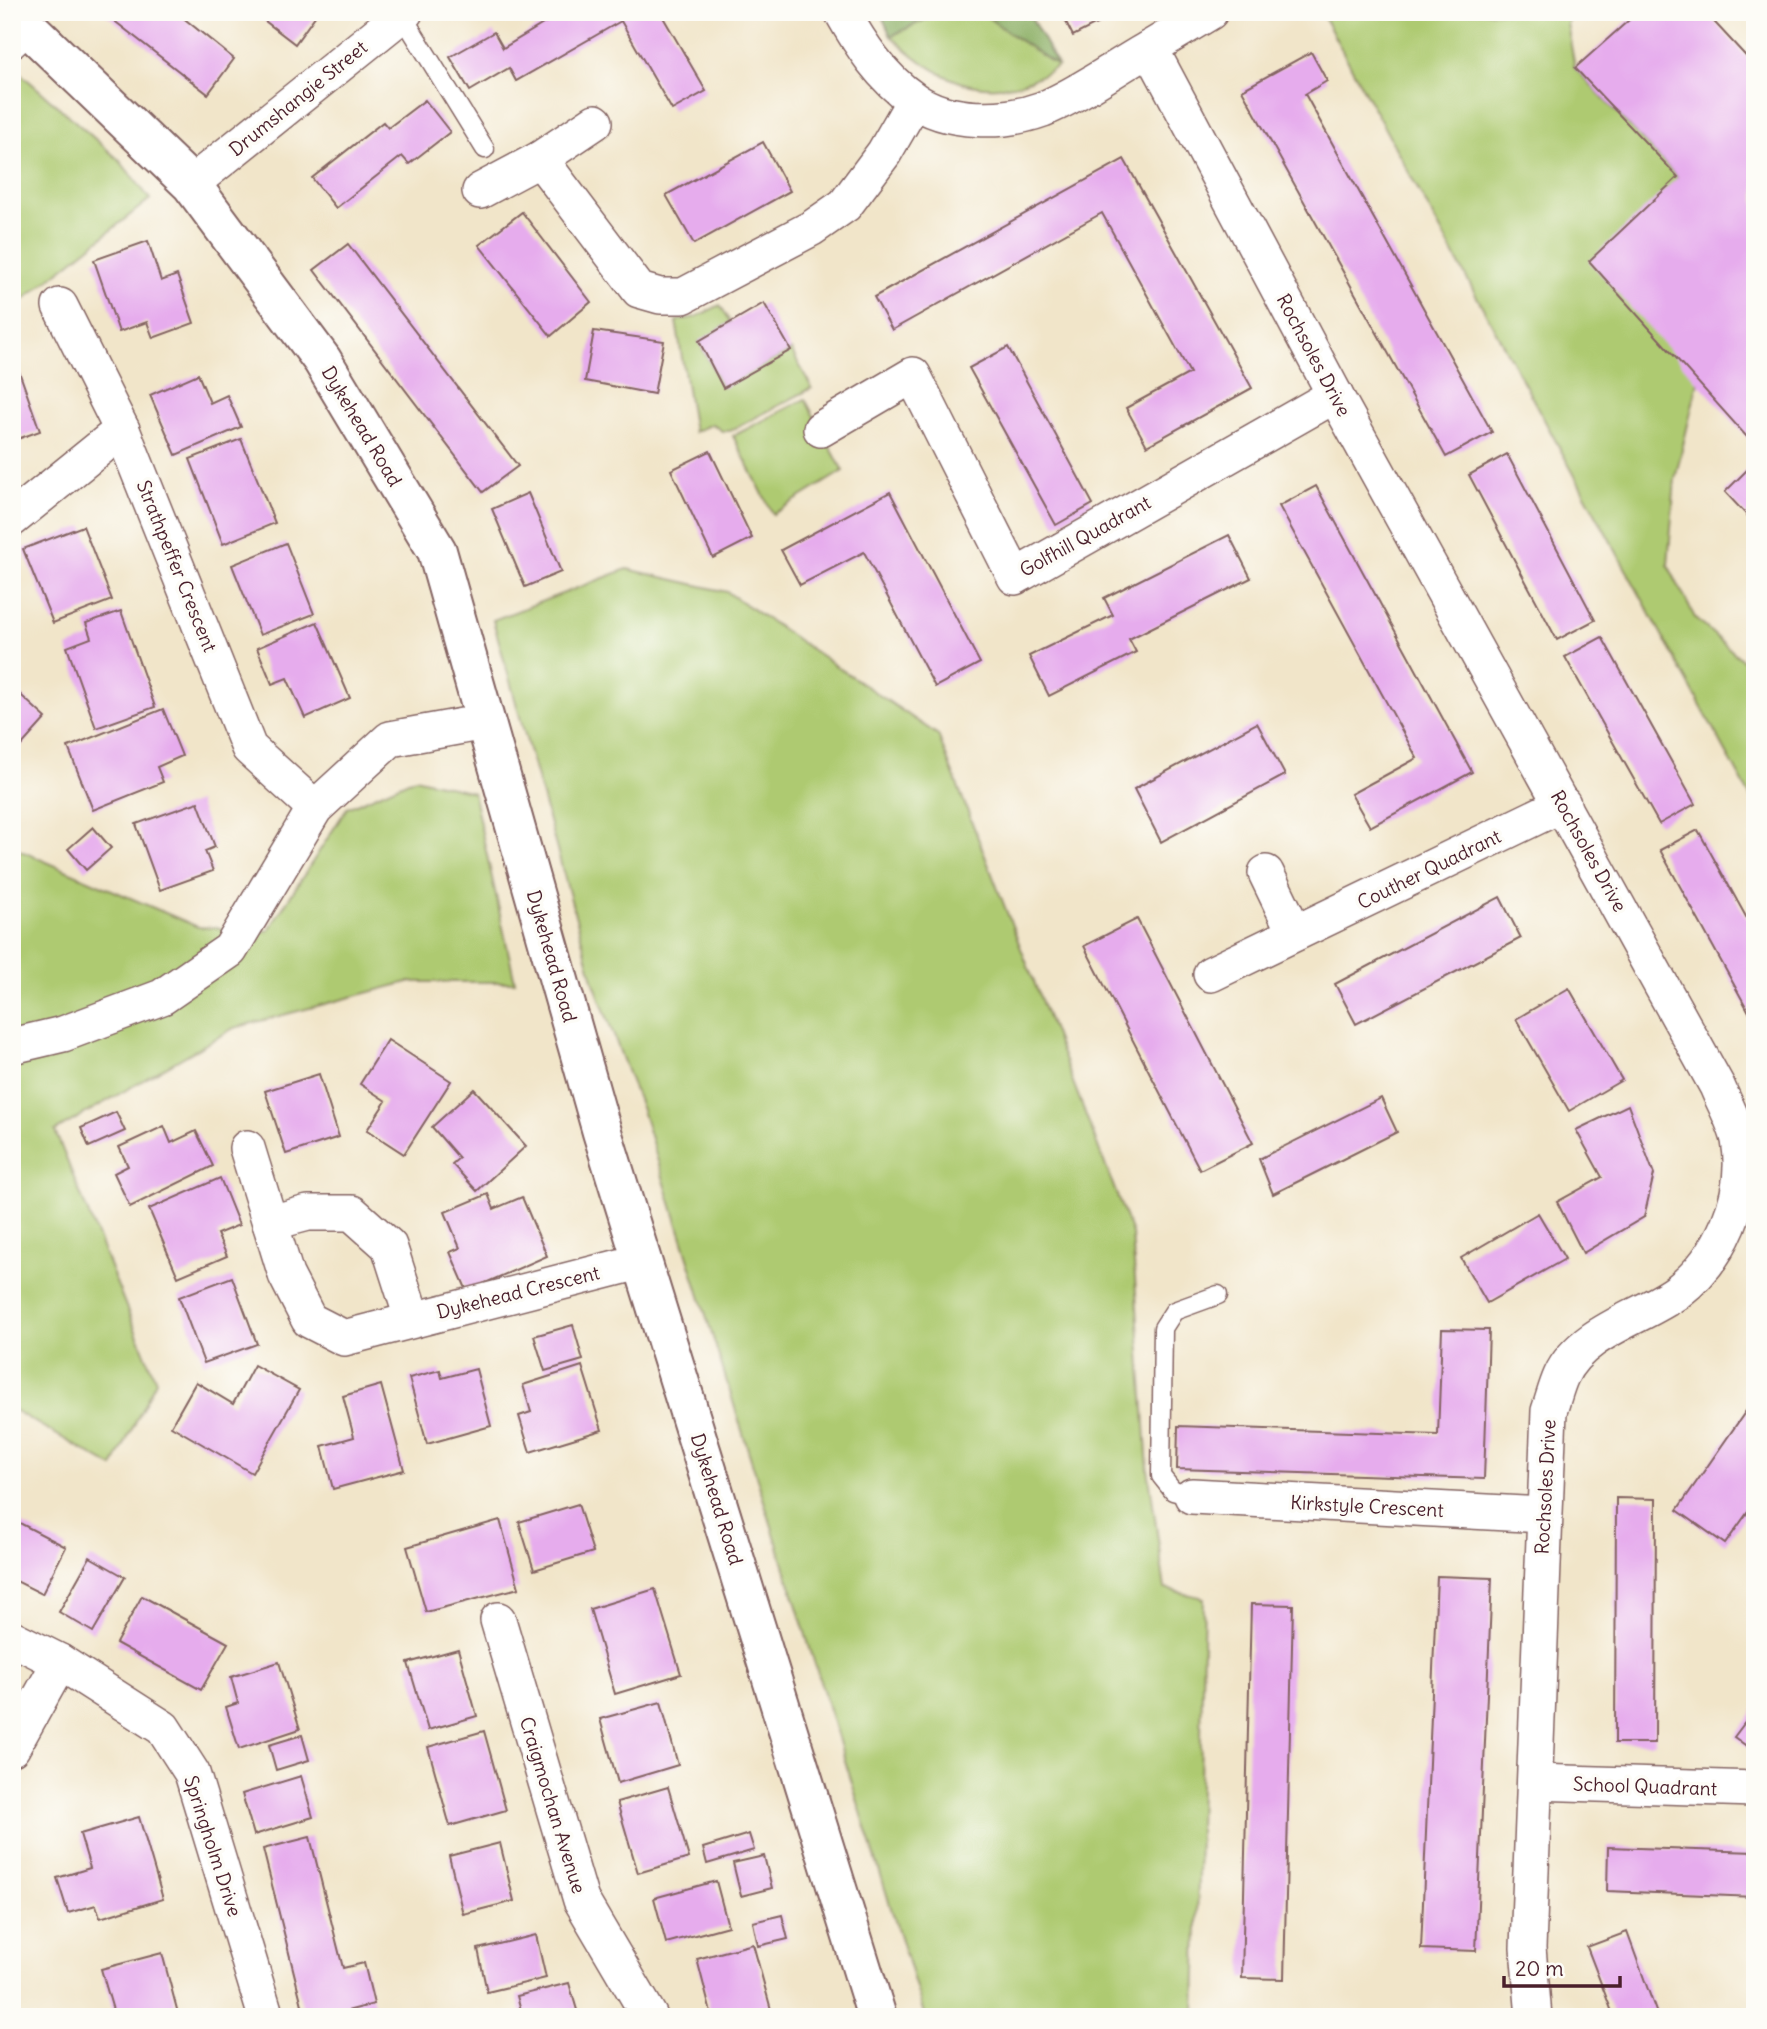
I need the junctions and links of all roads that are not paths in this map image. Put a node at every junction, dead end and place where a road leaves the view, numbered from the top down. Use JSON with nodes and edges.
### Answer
{"nodes":[{"id":1,"x":842,"y":12,"type":"edge"},
{"id":2,"x":1210,"y":12,"type":"edge"},
{"id":3,"x":404,"y":14,"type":"edge"},
{"id":4,"x":19,"y":33,"type":"edge"},
{"id":5,"x":1150,"y":48,"type":"junction"},
{"id":6,"x":914,"y":101,"type":"junction"},
{"id":7,"x":595,"y":122,"type":"dead end"},
{"id":8,"x":485,"y":149,"type":"dead end"},
{"id":9,"x":540,"y":159,"type":"junction"},
{"id":10,"x":191,"y":184,"type":"junction"},
{"id":11,"x":480,"y":191,"type":"dead end"},
{"id":12,"x":60,"y":306,"type":"dead end"},
{"id":13,"x":1335,"y":395,"type":"junction"},
{"id":14,"x":821,"y":429,"type":"dead end"},
{"id":15,"x":122,"y":430,"type":"junction"},
{"id":16,"x":12,"y":519,"type":"edge"},
{"id":17,"x":485,"y":722,"type":"junction"},
{"id":18,"x":1563,"y":804,"type":"junction"},
{"id":19,"x":315,"y":808,"type":"junction"},
{"id":20,"x":1266,"y":873,"type":"dead end"},
{"id":21,"x":1295,"y":933,"type":"junction"},
{"id":22,"x":1211,"y":974,"type":"dead end"},
{"id":23,"x":12,"y":1046,"type":"edge"},
{"id":24,"x":247,"y":1148,"type":"dead end"},
{"id":25,"x":270,"y":1223,"type":"junction"},
{"id":26,"x":643,"y":1261,"type":"junction"},
{"id":27,"x":1218,"y":1295,"type":"dead end"},
{"id":28,"x":403,"y":1321,"type":"junction"},
{"id":29,"x":1192,"y":1496,"type":"joint"},
{"id":30,"x":1543,"y":1515,"type":"junction"},
{"id":31,"x":498,"y":1620,"type":"dead end"},
{"id":32,"x":12,"y":1638,"type":"edge"},
{"id":33,"x":60,"y":1662,"type":"junction"},
{"id":34,"x":12,"y":1748,"type":"edge"},
{"id":35,"x":1535,"y":1782,"type":"junction"},
{"id":36,"x":1755,"y":1789,"type":"edge"},
{"id":37,"x":266,"y":2017,"type":"edge"},
{"id":38,"x":650,"y":2017,"type":"edge"},
{"id":39,"x":877,"y":2017,"type":"edge"},
{"id":40,"x":1534,"y":2017,"type":"edge"}],
"edges":[{"from":1,"to":6,"type":"street"},
{"from":2,"to":5,"type":"street"},
{"from":3,"to":8,"type":"lane"},
{"from":3,"to":10,"type":"street","name":"Drumshangie Street"},
{"from":4,"to":10,"type":"street","name":"Dykehead Road"},
{"from":5,"to":6,"type":"street"},
{"from":5,"to":13,"type":"street","name":"Rochsoles Drive"},
{"from":6,"to":9,"type":"street"},
{"from":7,"to":9,"type":"street"},
{"from":9,"to":11,"type":"street"},
{"from":10,"to":17,"type":"street","name":"Dykehead Road"},
{"from":12,"to":15,"type":"street","name":"Strathpeffer Crescent"},
{"from":13,"to":14,"type":"street","name":"Golfhill Quadrant"},
{"from":13,"to":18,"type":"street","name":"Rochsoles Drive"},
{"from":15,"to":16,"type":"street"},
{"from":15,"to":19,"type":"street","name":"Strathpeffer Crescent"},
{"from":17,"to":19,"type":"street"},
{"from":17,"to":26,"type":"street","name":"Dykehead Road"},
{"from":18,"to":21,"type":"street","name":"Couther Quadrant"},
{"from":18,"to":30,"type":"street","name":"Rochsoles Drive"},
{"from":19,"to":23,"type":"street"},
{"from":20,"to":21,"type":"street"},
{"from":21,"to":22,"type":"street","name":"Couther Quadrant"},
{"from":24,"to":25,"type":"street","name":"Dykehead Crescent"},
{"from":25,"to":28,"type":"street","name":"Dykehead Crescent"},
{"from":25,"to":28,"type":"street"},
{"from":26,"to":28,"type":"street","name":"Dykehead Crescent"},
{"from":26,"to":39,"type":"street","name":"Dykehead Road"},
{"from":27,"to":29,"type":"lane"},
{"from":29,"to":30,"type":"street","name":"Kirkstyle Crescent"},
{"from":30,"to":35,"type":"street","name":"Rochsoles Drive"},
{"from":31,"to":38,"type":"street","name":"Craigmochan Avenue"},
{"from":32,"to":33,"type":"street","name":"Springholm Drive"},
{"from":33,"to":34,"type":"street"},
{"from":33,"to":37,"type":"street","name":"Springholm Drive"},
{"from":35,"to":36,"type":"street","name":"School Quadrant"},
{"from":35,"to":40,"type":"street","name":"Rochsoles Drive"}]}
